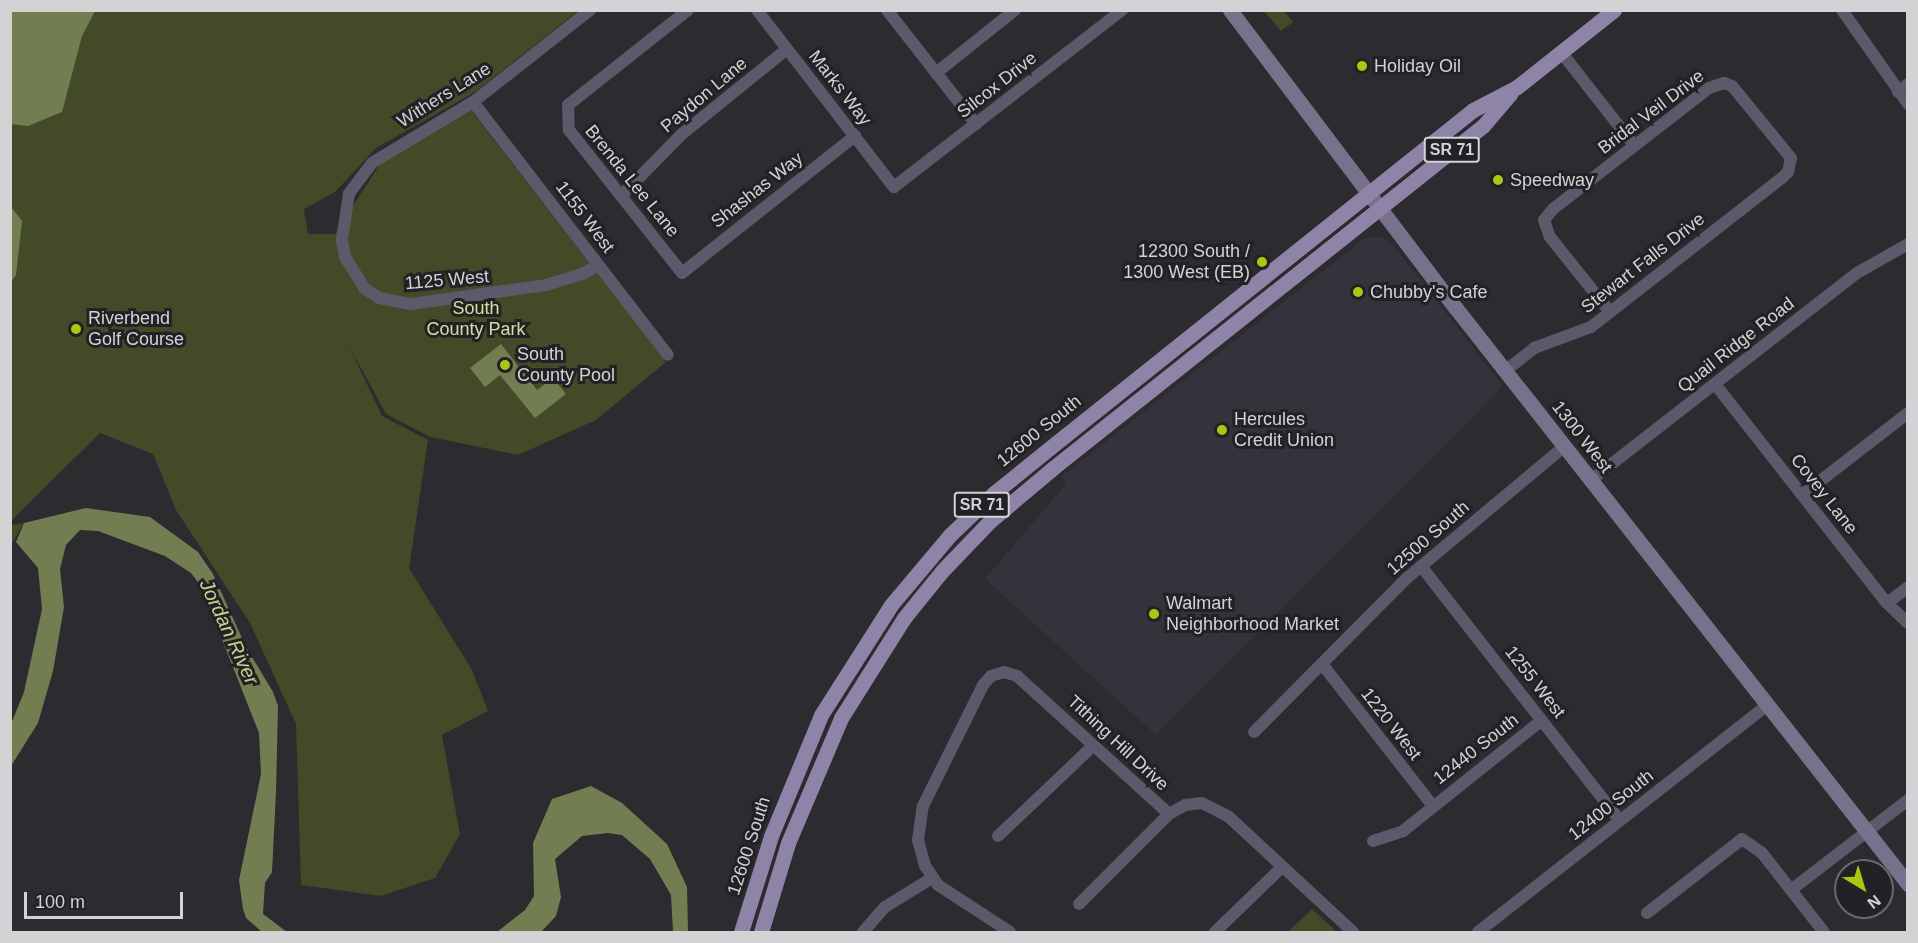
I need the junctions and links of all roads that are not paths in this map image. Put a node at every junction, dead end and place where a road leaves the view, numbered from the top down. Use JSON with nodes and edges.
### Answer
{"nodes":[{"id":1,"x":590,"y":10,"type":"edge"},
{"id":2,"x":688,"y":10,"type":"edge"},
{"id":3,"x":757,"y":10,"type":"edge"},
{"id":4,"x":887,"y":10,"type":"edge"},
{"id":5,"x":1016,"y":10,"type":"edge"},
{"id":6,"x":1122,"y":10,"type":"edge"},
{"id":7,"x":1230,"y":10,"type":"edge"},
{"id":8,"x":1614,"y":10,"type":"edge"},
{"id":9,"x":1842,"y":10,"type":"edge"},
{"id":10,"x":787,"y":49,"type":"junction"},
{"id":11,"x":1561,"y":52,"type":"junction"},
{"id":12,"x":936,"y":73,"type":"junction"},
{"id":13,"x":1517,"y":87,"type":"junction"},
{"id":14,"x":1903,"y":88,"type":"edge"},
{"id":15,"x":473,"y":102,"type":"junction"},
{"id":16,"x":1908,"y":105,"type":"edge"},
{"id":17,"x":976,"y":124,"type":"junction"},
{"id":18,"x":855,"y":136,"type":"junction"},
{"id":19,"x":1634,"y":145,"type":"junction"},
{"id":20,"x":1792,"y":165,"type":"joint"},
{"id":21,"x":894,"y":187,"type":"joint"},
{"id":22,"x":1369,"y":193,"type":"junction"},
{"id":23,"x":621,"y":196,"type":"junction"},
{"id":24,"x":1380,"y":207,"type":"junction"},
{"id":25,"x":342,"y":227,"type":"joint"},
{"id":26,"x":1908,"y":244,"type":"edge"},
{"id":27,"x":598,"y":265,"type":"junction"},
{"id":28,"x":682,"y":273,"type":"joint"},
{"id":29,"x":1610,"y":312,"type":"junction"},
{"id":30,"x":668,"y":355,"type":"dead end"},
{"id":31,"x":1505,"y":371,"type":"junction"},
{"id":32,"x":1715,"y":384,"type":"junction"},
{"id":33,"x":1908,"y":413,"type":"edge"},
{"id":34,"x":1565,"y":446,"type":"junction"},
{"id":35,"x":1591,"y":480,"type":"junction"},
{"id":36,"x":1802,"y":495,"type":"junction"},
{"id":37,"x":1421,"y":566,"type":"junction"},
{"id":38,"x":1908,"y":587,"type":"edge"},
{"id":39,"x":1887,"y":603,"type":"junction"},
{"id":40,"x":1908,"y":624,"type":"edge"},
{"id":41,"x":1322,"y":664,"type":"junction"},
{"id":42,"x":1767,"y":705,"type":"junction"},
{"id":43,"x":1541,"y":720,"type":"junction"},
{"id":44,"x":1254,"y":732,"type":"dead end"},
{"id":45,"x":1094,"y":745,"type":"junction"},
{"id":46,"x":1908,"y":800,"type":"edge"},
{"id":47,"x":1433,"y":806,"type":"junction"},
{"id":48,"x":1169,"y":814,"type":"junction"},
{"id":49,"x":1620,"y":821,"type":"junction"},
{"id":50,"x":1866,"y":832,"type":"junction"},
{"id":51,"x":998,"y":836,"type":"dead end"},
{"id":52,"x":1373,"y":841,"type":"dead end"},
{"id":53,"x":1282,"y":867,"type":"junction"},
{"id":54,"x":932,"y":878,"type":"junction"},
{"id":55,"x":1908,"y":884,"type":"edge"},
{"id":56,"x":1791,"y":890,"type":"junction"},
{"id":57,"x":1079,"y":904,"type":"dead end"},
{"id":58,"x":1647,"y":913,"type":"dead end"},
{"id":59,"x":741,"y":933,"type":"edge"},
{"id":60,"x":761,"y":933,"type":"edge"},
{"id":61,"x":863,"y":933,"type":"edge"},
{"id":62,"x":1010,"y":933,"type":"edge"},
{"id":63,"x":1215,"y":933,"type":"edge"},
{"id":64,"x":1353,"y":933,"type":"edge"},
{"id":65,"x":1478,"y":933,"type":"edge"},
{"id":66,"x":1824,"y":933,"type":"edge"}],
"edges":[{"from":1,"to":15,"type":"street","name":"Withers Lane"},
{"from":2,"to":23,"type":"street","name":"Brenda Lee Lane"},
{"from":3,"to":10,"type":"street","name":"Marks Way"},
{"from":4,"to":12,"type":"street"},
{"from":5,"to":12,"type":"street"},
{"from":6,"to":17,"type":"street","name":"Silcox Drive"},
{"from":7,"to":22,"type":"street","name":"1300 West"},
{"from":8,"to":11,"type":"main road","name":"12600 South","number":"SR 71"},
{"from":9,"to":14,"type":"street"},
{"from":10,"to":18,"type":"street","name":"Marks Way"},
{"from":10,"to":23,"type":"street","name":"Paydon Lane"},
{"from":11,"to":13,"type":"main road","name":"12600 South","number":"SR 71"},
{"from":11,"to":19,"type":"street"},
{"from":12,"to":17,"type":"street"},
{"from":13,"to":22,"type":"main road","name":"12600 South","number":"SR 71"},
{"from":13,"to":24,"type":"main road","name":"12600 South","number":"SR 71"},
{"from":14,"to":16,"type":"street"},
{"from":15,"to":25,"type":"street","name":"Withers Lane"},
{"from":15,"to":27,"type":"street","name":"1155 West"},
{"from":17,"to":21,"type":"street","name":"Silcox Drive"},
{"from":18,"to":21,"type":"street","name":"Marks Way"},
{"from":18,"to":28,"type":"street","name":"Shashas Way"},
{"from":19,"to":20,"type":"street","name":"Bridal Veil Drive"},
{"from":19,"to":29,"type":"street","name":"Bridal Veil Drive"},
{"from":20,"to":29,"type":"street","name":"Stewart Falls Drive"},
{"from":22,"to":24,"type":"street","name":"1300 West"},
{"from":22,"to":59,"type":"main road","name":"12600 South","number":"SR 71"},
{"from":23,"to":28,"type":"street","name":"Brenda Lee Lane"},
{"from":24,"to":31,"type":"street","name":"1300 West"},
{"from":24,"to":60,"type":"main road","name":"12600 South","number":"SR 71"},
{"from":25,"to":27,"type":"street","name":"1125 West"},
{"from":26,"to":32,"type":"street","name":"Quail Ridge Road"},
{"from":27,"to":30,"type":"street","name":"1155 West"},
{"from":29,"to":31,"type":"street","name":"Stewart Falls Drive"},
{"from":31,"to":34,"type":"street","name":"1300 West"},
{"from":32,"to":35,"type":"street","name":"Quail Ridge Road"},
{"from":32,"to":36,"type":"street","name":"Covey Lane"},
{"from":33,"to":36,"type":"street"},
{"from":34,"to":35,"type":"street","name":"1300 West"},
{"from":34,"to":37,"type":"street","name":"12500 South"},
{"from":35,"to":42,"type":"street","name":"1300 West"},
{"from":36,"to":39,"type":"street","name":"Covey Lane"},
{"from":37,"to":41,"type":"street","name":"12500 South"},
{"from":37,"to":43,"type":"street","name":"1255 West"},
{"from":38,"to":39,"type":"street"},
{"from":39,"to":40,"type":"street","name":"Covey Lane"},
{"from":41,"to":44,"type":"street","name":"12500 South"},
{"from":41,"to":47,"type":"street","name":"1220 West"},
{"from":42,"to":49,"type":"street","name":"12400 South"},
{"from":42,"to":50,"type":"street","name":"1300 West"},
{"from":43,"to":47,"type":"street","name":"12440 South"},
{"from":43,"to":49,"type":"street","name":"1255 West"},
{"from":45,"to":48,"type":"street","name":"Tithing Hill Drive"},
{"from":45,"to":51,"type":"street"},
{"from":45,"to":54,"type":"street","name":"Tithing Hill Drive"},
{"from":46,"to":50,"type":"street"},
{"from":47,"to":52,"type":"street","name":"12440 South"},
{"from":48,"to":53,"type":"street","name":"Tithing Hill Drive"},
{"from":48,"to":57,"type":"street"},
{"from":49,"to":65,"type":"street","name":"12400 South"},
{"from":50,"to":55,"type":"street","name":"1300 West"},
{"from":50,"to":56,"type":"street"},
{"from":53,"to":63,"type":"street"},
{"from":53,"to":64,"type":"street","name":"Tithing Hill Drive"},
{"from":54,"to":61,"type":"street"},
{"from":54,"to":62,"type":"street"},
{"from":56,"to":58,"type":"street"},
{"from":56,"to":66,"type":"street"}]}
